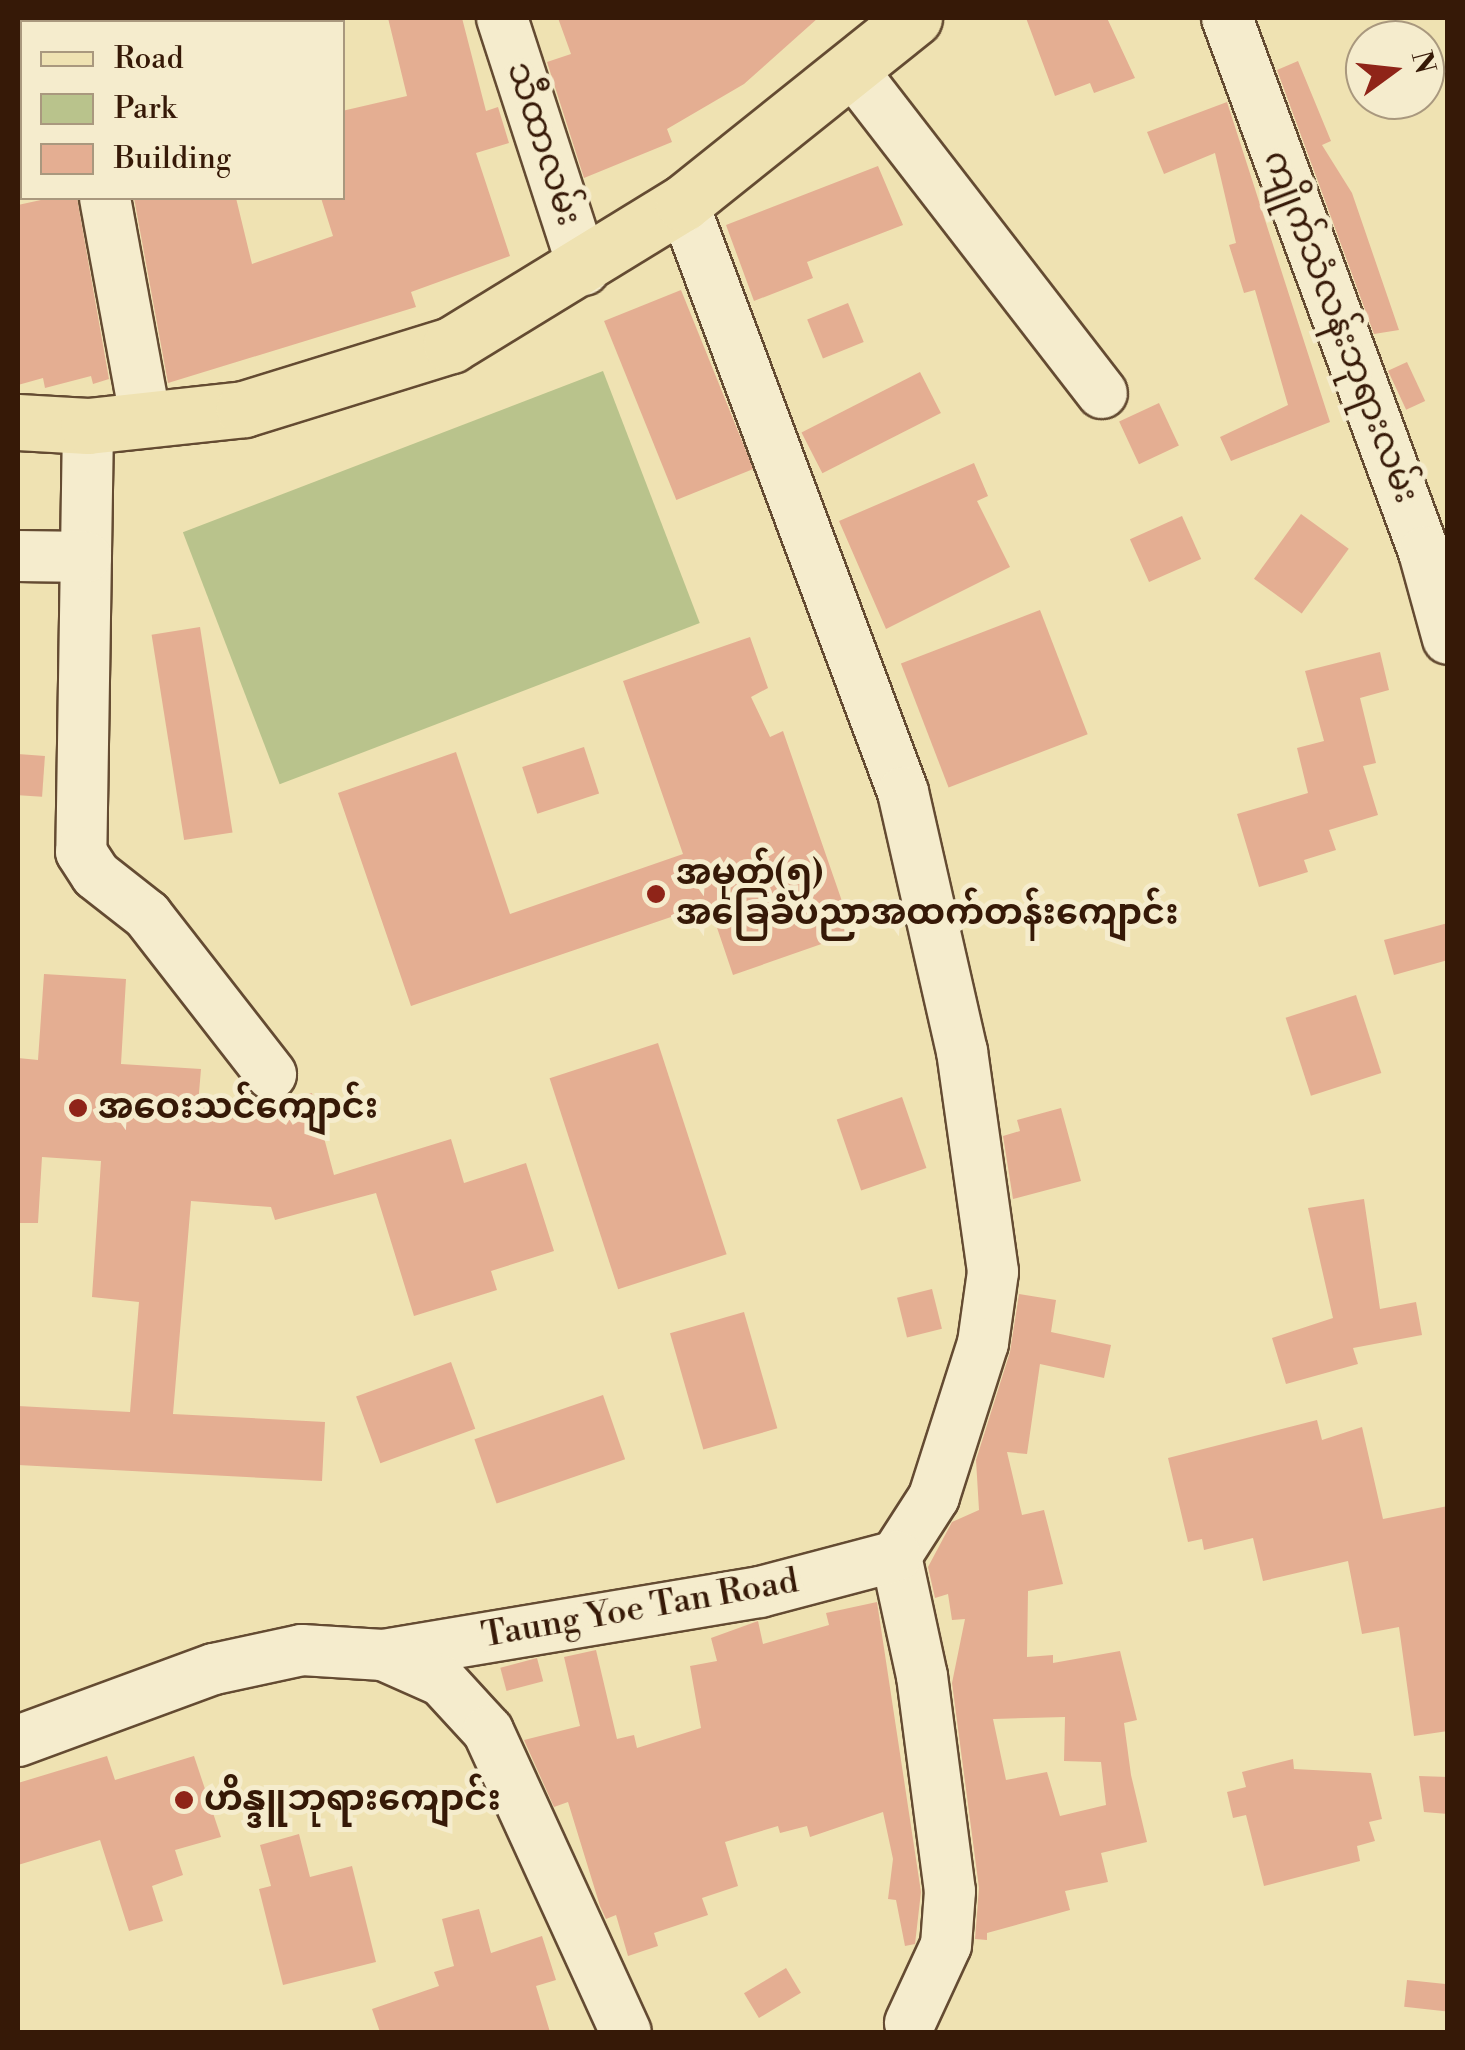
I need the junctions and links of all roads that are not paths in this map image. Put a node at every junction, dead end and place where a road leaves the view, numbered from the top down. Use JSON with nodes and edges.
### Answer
{"nodes":[{"id":1,"x":502,"y":18,"type":"edge"},
{"id":2,"x":914,"y":18,"type":"edge"},
{"id":3,"x":1227,"y":18,"type":"edge"},
{"id":4,"x":853,"y":71,"type":"junction"},
{"id":5,"x":105,"y":200,"type":"edge"},
{"id":6,"x":683,"y":202,"type":"junction"},
{"id":7,"x":584,"y":270,"type":"junction"},
{"id":8,"x":1102,"y":393,"type":"dead end"},
{"id":9,"x":146,"y":421,"type":"junction"},
{"id":10,"x":18,"y":422,"type":"edge"},
{"id":11,"x":88,"y":426,"type":"junction"},
{"id":12,"x":18,"y":556,"type":"edge"},
{"id":13,"x":86,"y":557,"type":"junction"},
{"id":14,"x":1448,"y":639,"type":"edge"},
{"id":15,"x":270,"y":1074,"type":"dead end"},
{"id":16,"x":896,"y":1556,"type":"junction"},
{"id":17,"x":383,"y":1655,"type":"junction"},
{"id":18,"x":18,"y":1741,"type":"edge"},
{"id":19,"x":910,"y":2023,"type":"dead end"},
{"id":20,"x":626,"y":2032,"type":"edge"}],
"edges":[{"from":1,"to":7,"type":"street","name":"သီထာလမ်း"},
{"from":2,"to":4,"type":"main road"},
{"from":3,"to":14,"type":"street","name":"ကျိုက်သံလန်းဘုရားလမ်း"},
{"from":4,"to":6,"type":"main road"},
{"from":4,"to":8,"type":"street"},
{"from":5,"to":9,"type":"street"},
{"from":6,"to":7,"type":"main road"},
{"from":6,"to":16,"type":"street"},
{"from":7,"to":9,"type":"main road"},
{"from":9,"to":11,"type":"main road"},
{"from":10,"to":11,"type":"main road"},
{"from":11,"to":13,"type":"street"},
{"from":12,"to":13,"type":"street"},
{"from":13,"to":15,"type":"street"},
{"from":16,"to":17,"type":"street","name":"Taung Yoe Tan Road"},
{"from":16,"to":19,"type":"street"},
{"from":17,"to":18,"type":"street"},
{"from":17,"to":20,"type":"street"}]}
